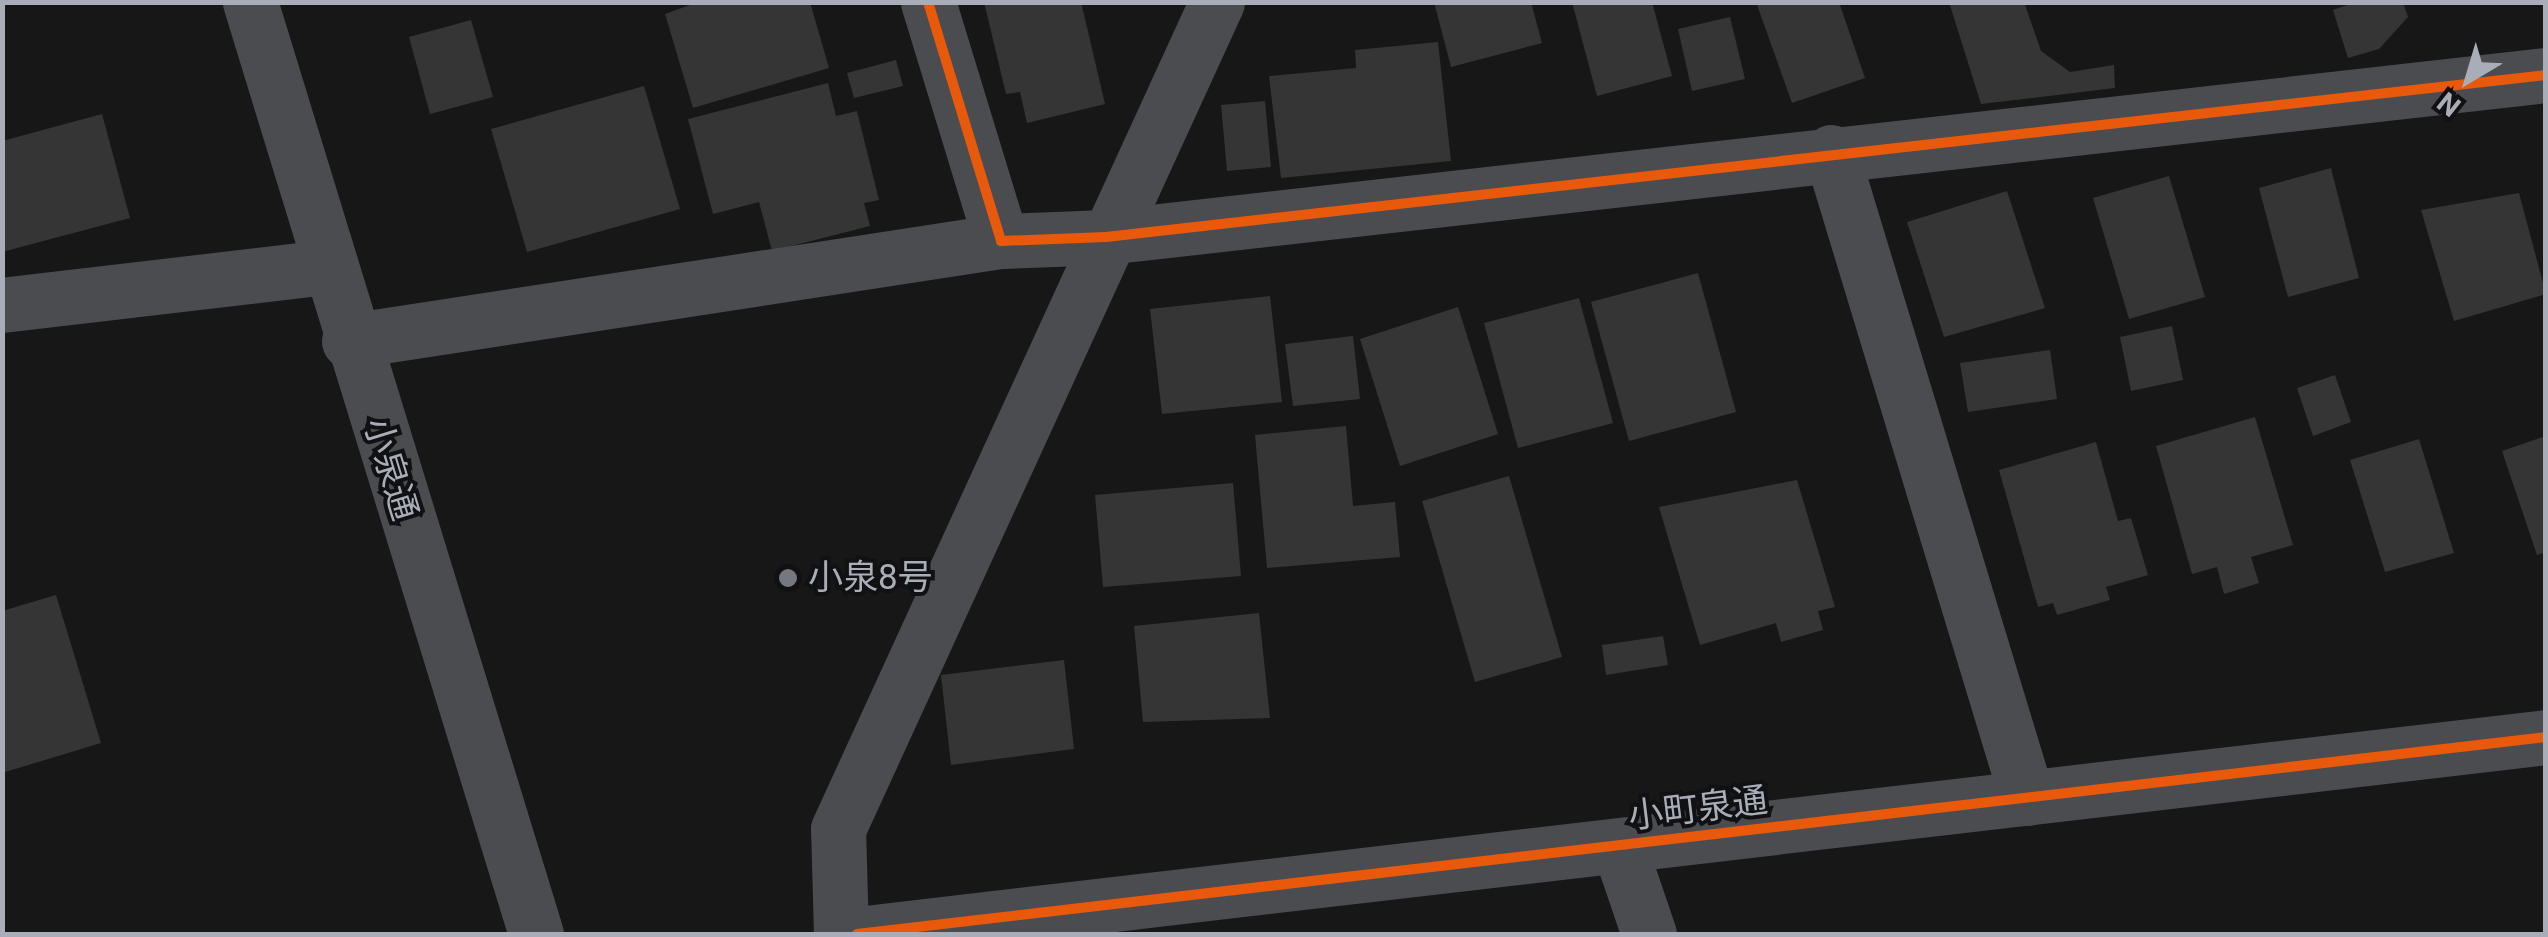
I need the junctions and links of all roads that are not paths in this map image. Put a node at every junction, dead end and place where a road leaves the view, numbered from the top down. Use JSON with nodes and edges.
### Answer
{"nodes":[{"id":1,"x":250,"y":2,"type":"edge"},
{"id":2,"x":928,"y":2,"type":"edge"},
{"id":3,"x":1217,"y":2,"type":"edge"},
{"id":4,"x":2546,"y":75,"type":"edge"},
{"id":5,"x":1830,"y":152,"type":"junction"},
{"id":6,"x":1106,"y":238,"type":"junction"},
{"id":7,"x":1000,"y":242,"type":"junction"},
{"id":8,"x":326,"y":266,"type":"junction"},
{"id":9,"x":2,"y":304,"type":"edge"},
{"id":10,"x":349,"y":341,"type":"junction"},
{"id":11,"x":2546,"y":737,"type":"edge"},
{"id":12,"x":2028,"y":798,"type":"junction"},
{"id":13,"x":1619,"y":846,"type":"junction"},
{"id":14,"x":536,"y":934,"type":"edge"},
{"id":15,"x":841,"y":934,"type":"edge"},
{"id":16,"x":857,"y":934,"type":"edge"},
{"id":17,"x":1649,"y":934,"type":"edge"}],
"edges":[{"from":1,"to":8,"type":"street","name":"小泉通"},
{"from":2,"to":7,"type":"street"},
{"from":3,"to":6,"type":"street"},
{"from":4,"to":5,"type":"street"},
{"from":5,"to":6,"type":"street"},
{"from":5,"to":12,"type":"street"},
{"from":6,"to":7,"type":"street"},
{"from":6,"to":15,"type":"street"},
{"from":7,"to":10,"type":"street"},
{"from":8,"to":9,"type":"street"},
{"from":8,"to":10,"type":"street","name":"小泉通"},
{"from":10,"to":14,"type":"street","name":"小泉通"},
{"from":11,"to":12,"type":"street","name":"小町泉通"},
{"from":12,"to":13,"type":"street","name":"小町泉通"},
{"from":13,"to":16,"type":"street","name":"小町泉通"},
{"from":13,"to":17,"type":"street"}]}
